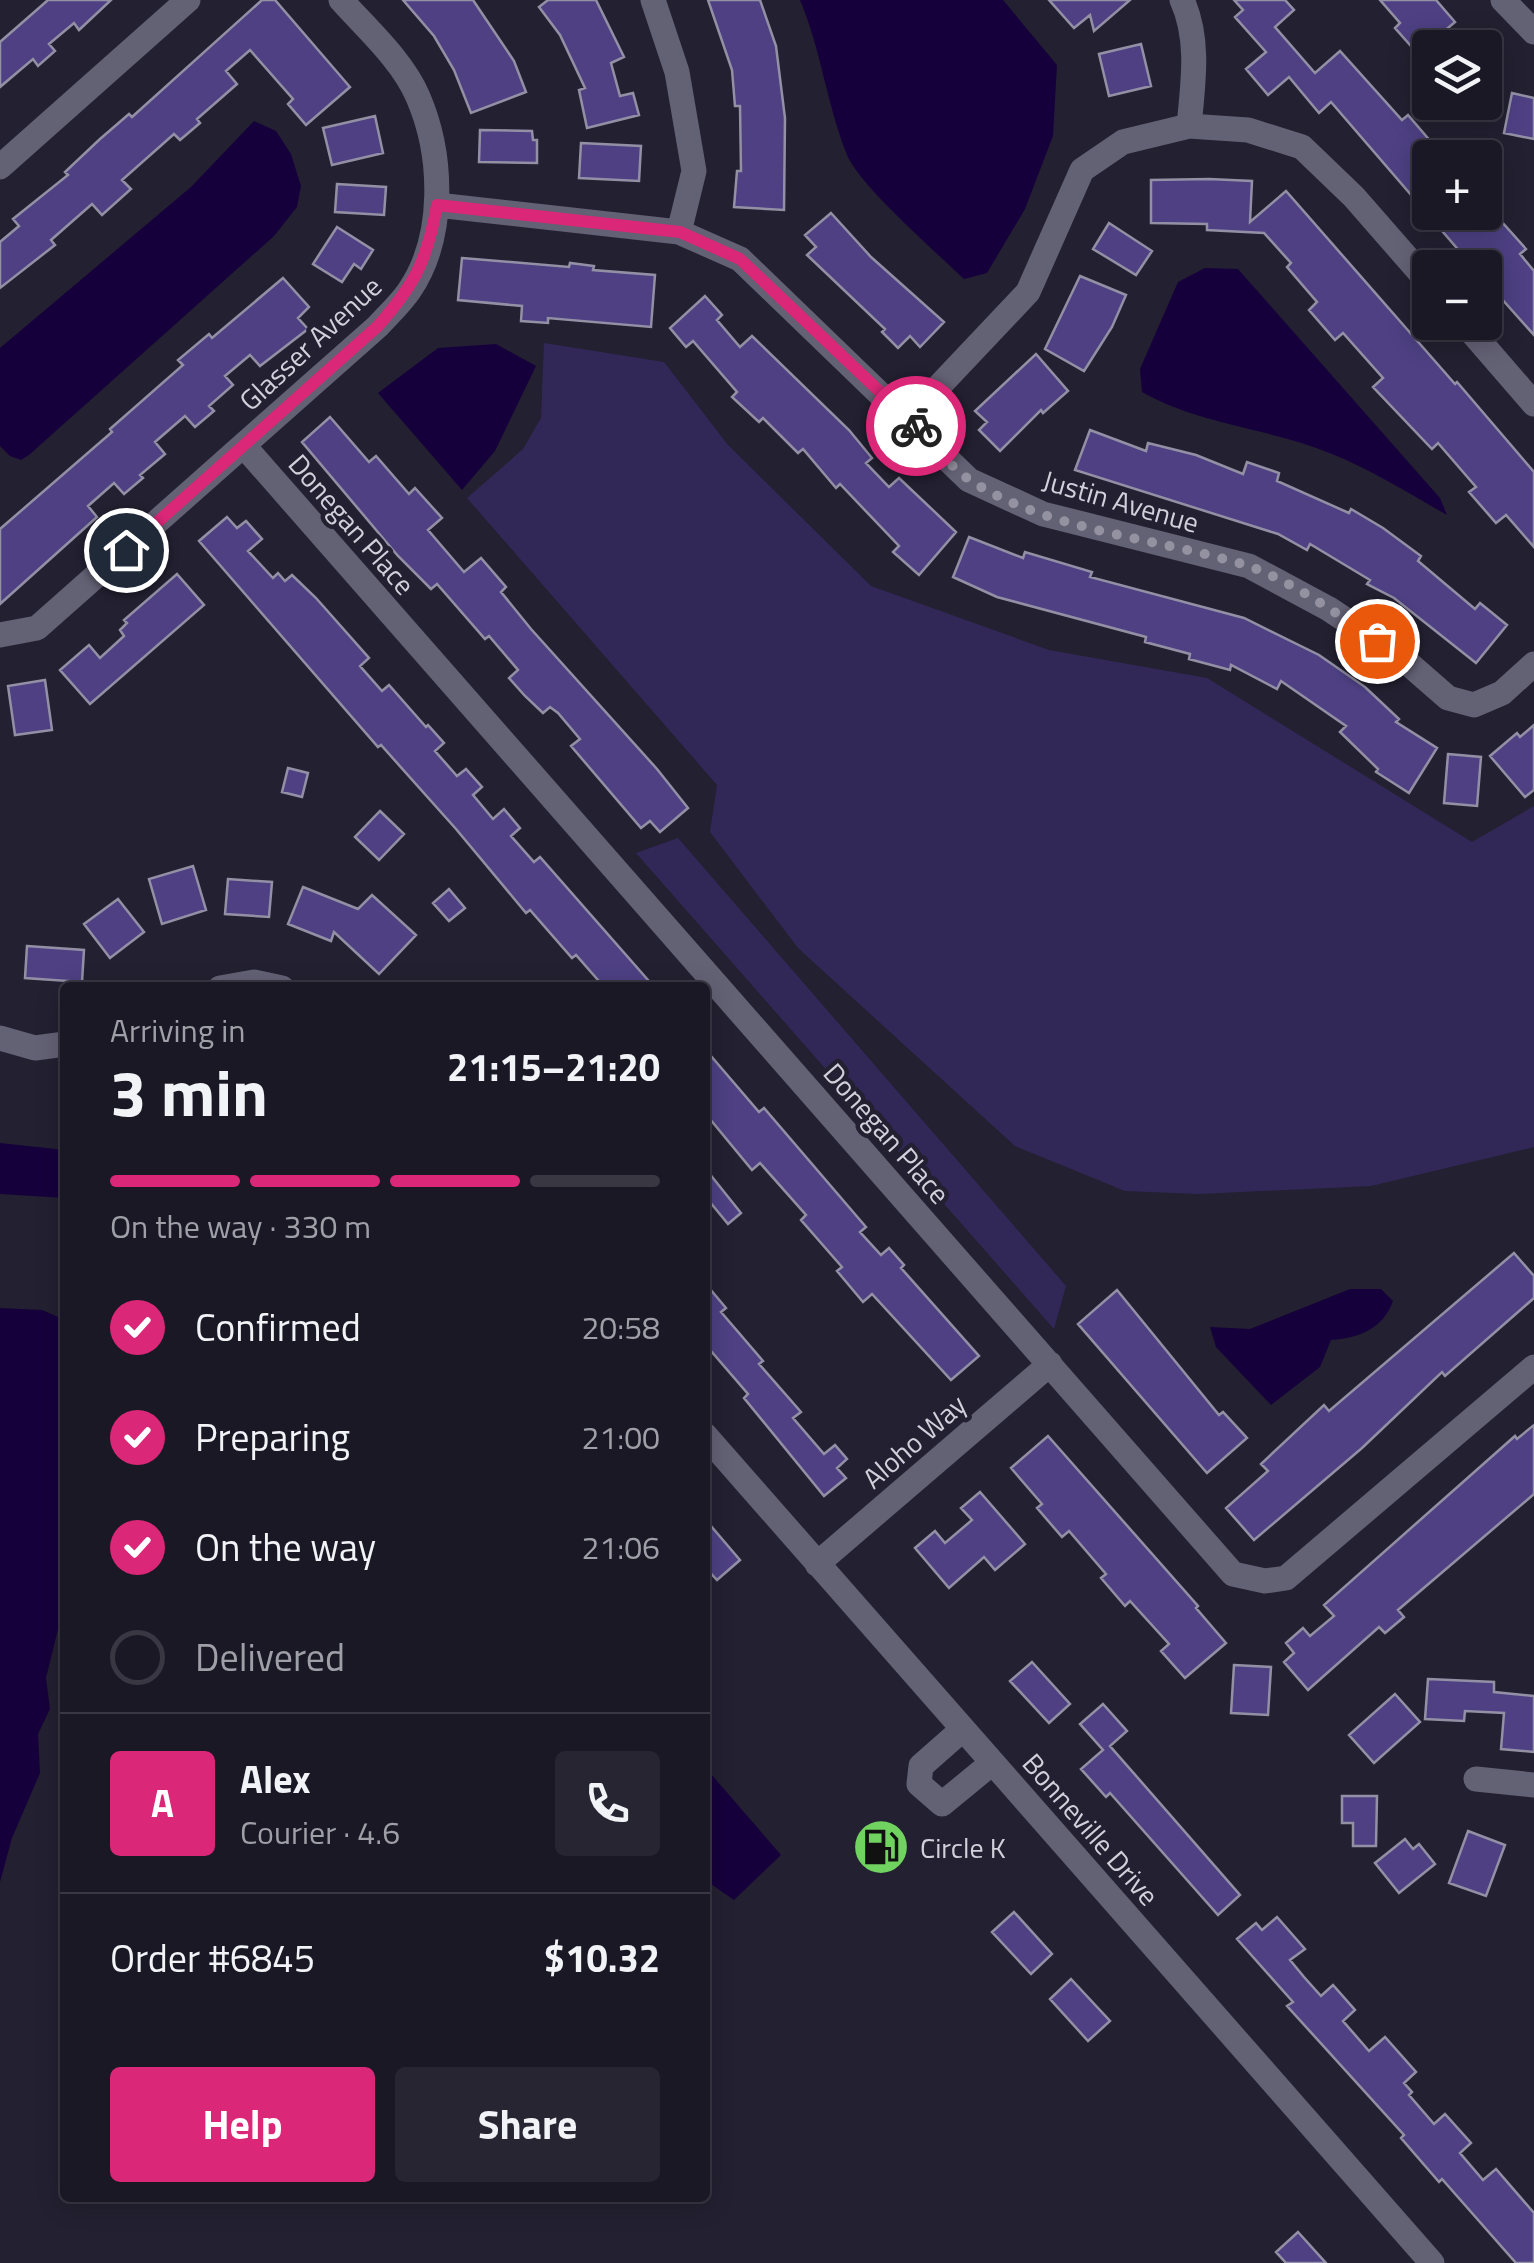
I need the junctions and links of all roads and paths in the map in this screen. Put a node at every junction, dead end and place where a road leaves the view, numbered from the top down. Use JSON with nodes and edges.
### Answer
{"nodes":[{"id":1,"x":188,"y":0,"type":"edge"},
{"id":2,"x":341,"y":0,"type":"edge"},
{"id":3,"x":653,"y":0,"type":"edge"},
{"id":4,"x":1182,"y":0,"type":"edge"},
{"id":5,"x":1502,"y":0,"type":"edge"},
{"id":6,"x":1534,"y":32,"type":"edge"},
{"id":7,"x":1189,"y":126,"type":"junction"},
{"id":8,"x":0,"y":166,"type":"edge"},
{"id":9,"x":437,"y":205,"type":"junction"},
{"id":10,"x":680,"y":232,"type":"junction"},
{"id":11,"x":1412,"y":263,"type":"edge"},
{"id":12,"x":1479,"y":340,"type":"edge"},
{"id":13,"x":1534,"y":404,"type":"edge"},
{"id":14,"x":908,"y":418,"type":"junction"},
{"id":15,"x":244,"y":446,"type":"junction"},
{"id":16,"x":0,"y":635,"type":"edge"},
{"id":17,"x":1534,"y":664,"type":"edge"},
{"id":18,"x":0,"y":1038,"type":"edge"},
{"id":19,"x":60,"y":1045,"type":"edge"},
{"id":20,"x":1050,"y":1364,"type":"junction"},
{"id":21,"x":1534,"y":1367,"type":"edge"},
{"id":22,"x":710,"y":1441,"type":"edge"},
{"id":23,"x":818,"y":1564,"type":"junction"},
{"id":24,"x":962,"y":1729,"type":"junction"},
{"id":25,"x":992,"y":1763,"type":"junction"},
{"id":26,"x":1476,"y":1779,"type":"dead end"},
{"id":27,"x":1534,"y":1785,"type":"edge"},
{"id":28,"x":1432,"y":2263,"type":"edge"}],
"edges":[{"from":1,"to":8,"type":"street"},
{"from":2,"to":9,"type":"street","name":"Glasser Avenue"},
{"from":3,"to":10,"type":"street"},
{"from":4,"to":7,"type":"street"},
{"from":5,"to":6,"type":"street"},
{"from":7,"to":11,"type":"street"},
{"from":7,"to":14,"type":"street"},
{"from":9,"to":10,"type":"street","name":"Justin Avenue"},
{"from":9,"to":15,"type":"street","name":"Glasser Avenue"},
{"from":10,"to":14,"type":"street","name":"Justin Avenue"},
{"from":12,"to":13,"type":"street"},
{"from":14,"to":17,"type":"street","name":"Justin Avenue"},
{"from":15,"to":16,"type":"street","name":"Glasser Avenue"},
{"from":15,"to":20,"type":"street","name":"Donegan Place"},
{"from":18,"to":19,"type":"street"},
{"from":20,"to":21,"type":"street","name":"Donegan Place"},
{"from":20,"to":23,"type":"street","name":"Aloho Way"},
{"from":22,"to":23,"type":"street","name":"Bonneville Drive"},
{"from":23,"to":24,"type":"street","name":"Bonneville Drive"},
{"from":24,"to":25,"type":"street","name":"Bonneville Drive"},
{"from":24,"to":25,"type":"street"},
{"from":25,"to":28,"type":"street","name":"Bonneville Drive"},
{"from":26,"to":27,"type":"street"}]}
